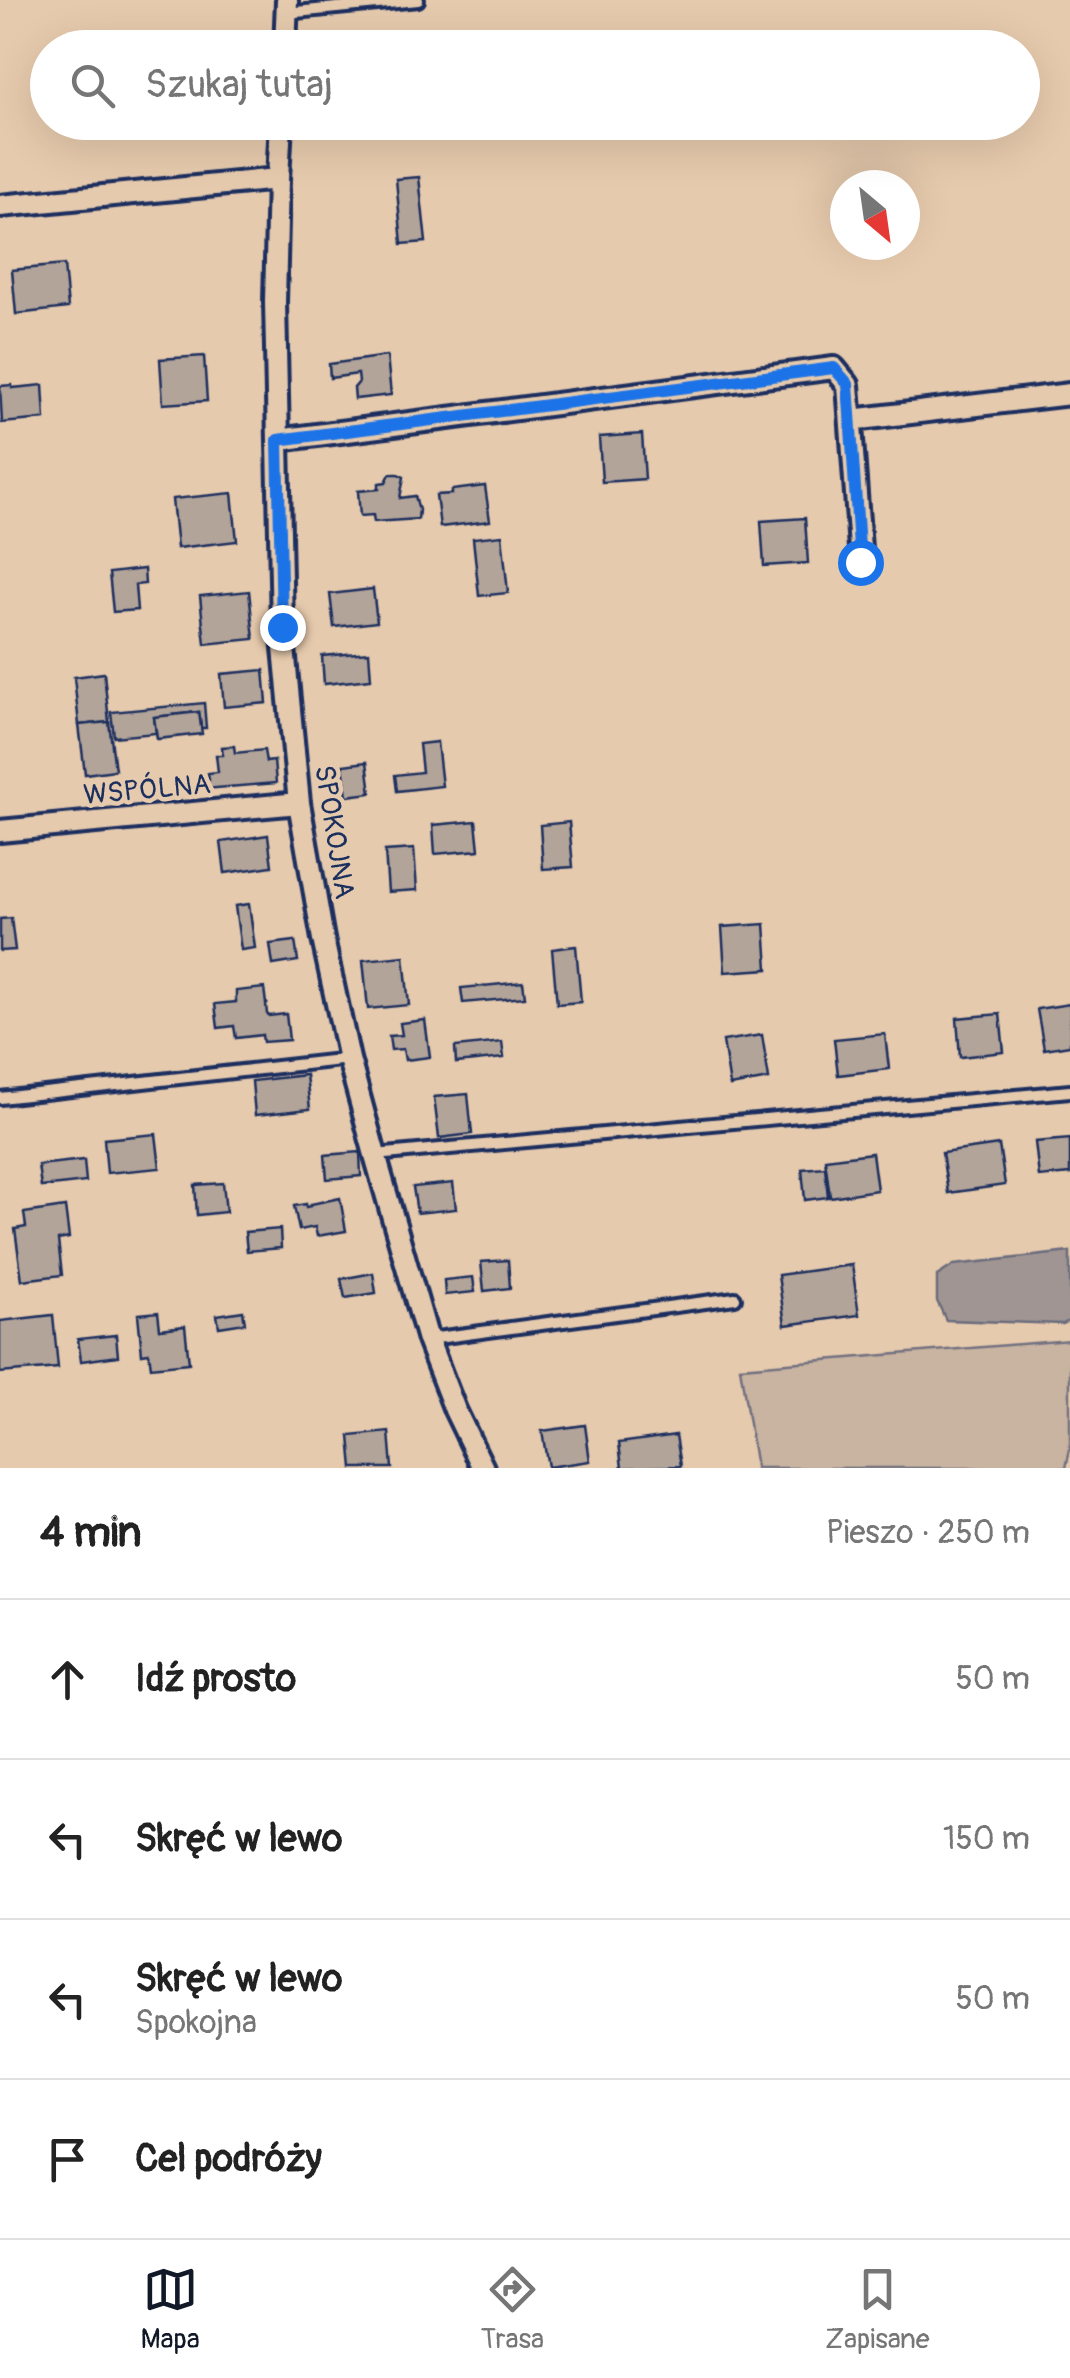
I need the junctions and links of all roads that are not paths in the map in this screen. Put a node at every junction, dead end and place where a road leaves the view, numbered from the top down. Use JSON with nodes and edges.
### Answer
{"nodes":[{"id":1,"x":418,"y":0,"type":"edge"},
{"id":2,"x":287,"y":7,"type":"edge"},
{"id":3,"x":280,"y":140,"type":"edge"},
{"id":4,"x":278,"y":179,"type":"junction"},
{"id":5,"x":0,"y":206,"type":"edge"},
{"id":6,"x":1070,"y":394,"type":"edge"},
{"id":7,"x":852,"y":420,"type":"junction"},
{"id":8,"x":278,"y":440,"type":"junction"},
{"id":9,"x":860,"y":562,"type":"dead end"},
{"id":10,"x":299,"y":803,"type":"junction"},
{"id":11,"x":0,"y":831,"type":"edge"},
{"id":12,"x":349,"y":1059,"type":"junction"},
{"id":13,"x":1070,"y":1091,"type":"edge"},
{"id":14,"x":0,"y":1098,"type":"edge"},
{"id":15,"x":375,"y":1155,"type":"junction"},
{"id":16,"x":735,"y":1298,"type":"dead end"},
{"id":17,"x":428,"y":1340,"type":"junction"},
{"id":18,"x":483,"y":1468,"type":"edge"}],
"edges":[{"from":1,"to":2,"type":"lane"},
{"from":3,"to":4,"type":"street","name":"SPOKOJNA"},
{"from":4,"to":5,"type":"street"},
{"from":4,"to":8,"type":"street","name":"SPOKOJNA"},
{"from":6,"to":7,"type":"street"},
{"from":7,"to":8,"type":"street"},
{"from":7,"to":9,"type":"street"},
{"from":8,"to":10,"type":"street","name":"SPOKOJNA"},
{"from":10,"to":11,"type":"street","name":"WSPÓLNA"},
{"from":10,"to":12,"type":"street","name":"SPOKOJNA"},
{"from":12,"to":14,"type":"lane"},
{"from":12,"to":15,"type":"street","name":"SPOKOJNA"},
{"from":13,"to":15,"type":"lane"},
{"from":15,"to":17,"type":"street","name":"SPOKOJNA"},
{"from":16,"to":17,"type":"lane"},
{"from":17,"to":18,"type":"street","name":"SPOKOJNA"}]}
